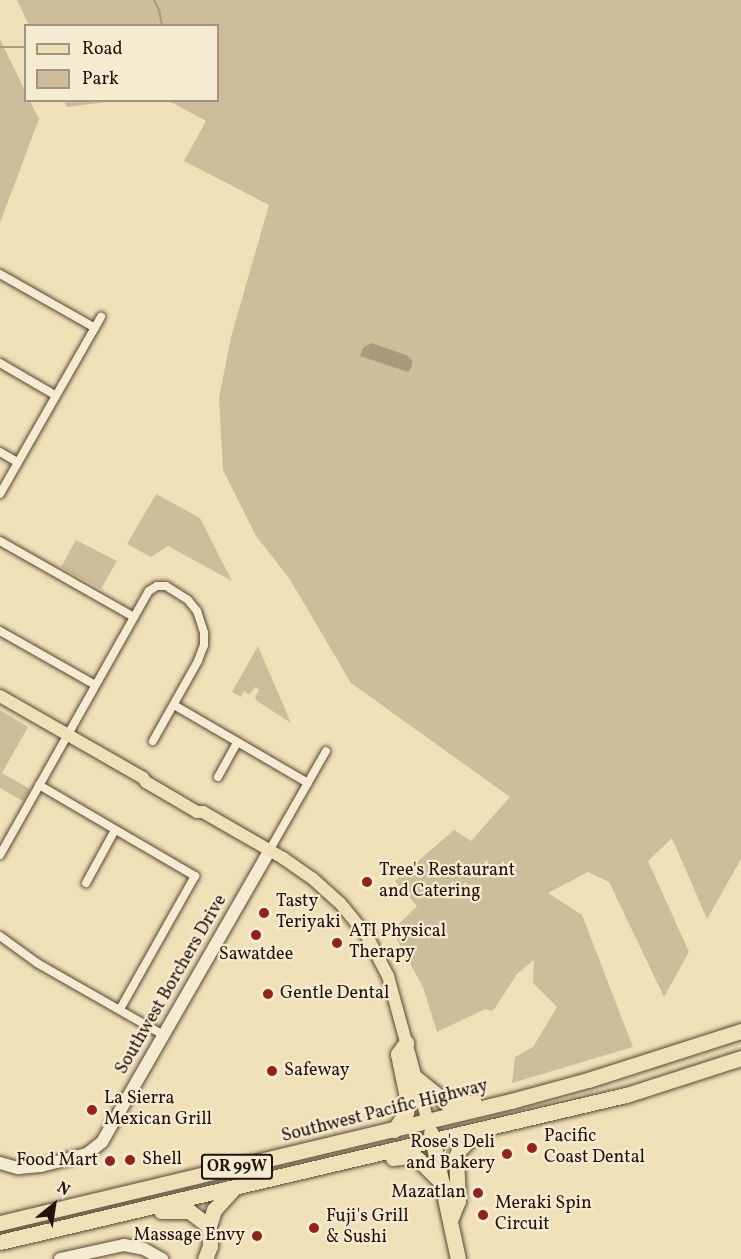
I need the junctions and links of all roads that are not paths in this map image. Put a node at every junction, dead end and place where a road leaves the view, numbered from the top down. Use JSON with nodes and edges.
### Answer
{"nodes":[{"id":1,"x":0,"y":274,"type":"edge"},
{"id":2,"x":101,"y":317,"type":"dead end"},
{"id":3,"x":95,"y":328,"type":"junction"},
{"id":4,"x":0,"y":363,"type":"edge"},
{"id":5,"x":56,"y":395,"type":"junction"},
{"id":6,"x":0,"y":452,"type":"edge"},
{"id":7,"x":17,"y":462,"type":"junction"},
{"id":8,"x":0,"y":494,"type":"edge"},
{"id":9,"x":0,"y":541,"type":"edge"},
{"id":10,"x":134,"y":617,"type":"junction"},
{"id":11,"x":0,"y":631,"type":"edge"},
{"id":12,"x":95,"y":685,"type":"junction"},
{"id":13,"x":0,"y":696,"type":"edge"},
{"id":14,"x":174,"y":705,"type":"junction"},
{"id":15,"x":68,"y":735,"type":"junction"},
{"id":16,"x":153,"y":741,"type":"dead end"},
{"id":17,"x":237,"y":743,"type":"junction"},
{"id":18,"x":326,"y":751,"type":"dead end"},
{"id":19,"x":218,"y":777,"type":"dead end"},
{"id":20,"x":308,"y":783,"type":"junction"},
{"id":21,"x":39,"y":785,"type":"junction"},
{"id":22,"x":115,"y":830,"type":"junction"},
{"id":23,"x":269,"y":850,"type":"junction"},
{"id":24,"x":0,"y":855,"type":"edge"},
{"id":25,"x":86,"y":883,"type":"dead end"},
{"id":26,"x":0,"y":936,"type":"edge"},
{"id":27,"x":120,"y":1010,"type":"junction"},
{"id":28,"x":741,"y":1031,"type":"edge"},
{"id":29,"x":165,"y":1036,"type":"junction"},
{"id":30,"x":406,"y":1043,"type":"junction"},
{"id":31,"x":741,"y":1059,"type":"edge"},
{"id":32,"x":416,"y":1078,"type":"junction"},
{"id":33,"x":528,"y":1096,"type":"junction"},
{"id":34,"x":428,"y":1122,"type":"junction"},
{"id":35,"x":394,"y":1130,"type":"junction"},
{"id":36,"x":478,"y":1130,"type":"junction"},
{"id":37,"x":433,"y":1141,"type":"junction"},
{"id":38,"x":0,"y":1163,"type":"edge"},
{"id":39,"x":326,"y":1166,"type":"junction"},
{"id":40,"x":443,"y":1183,"type":"junction"},
{"id":41,"x":235,"y":1187,"type":"junction"},
{"id":42,"x":142,"y":1209,"type":"junction"},
{"id":43,"x":451,"y":1218,"type":"junction"},
{"id":44,"x":0,"y":1223,"type":"edge"},
{"id":45,"x":209,"y":1226,"type":"junction"},
{"id":46,"x":0,"y":1242,"type":"edge"},
{"id":47,"x":60,"y":1259,"type":"edge"},
{"id":48,"x":162,"y":1259,"type":"edge"},
{"id":49,"x":205,"y":1259,"type":"edge"},
{"id":50,"x":458,"y":1259,"type":"edge"}],
"edges":[{"from":1,"to":3,"type":"street"},
{"from":2,"to":3,"type":"street"},
{"from":3,"to":5,"type":"street"},
{"from":4,"to":5,"type":"street"},
{"from":5,"to":7,"type":"street"},
{"from":6,"to":7,"type":"street"},
{"from":7,"to":8,"type":"street"},
{"from":9,"to":10,"type":"street"},
{"from":10,"to":12,"type":"street"},
{"from":10,"to":14,"type":"street"},
{"from":11,"to":12,"type":"street"},
{"from":12,"to":15,"type":"street"},
{"from":13,"to":15,"type":"main road"},
{"from":14,"to":16,"type":"street"},
{"from":14,"to":17,"type":"street"},
{"from":15,"to":21,"type":"street"},
{"from":15,"to":23,"type":"main road"},
{"from":17,"to":19,"type":"street"},
{"from":17,"to":20,"type":"street"},
{"from":18,"to":20,"type":"street","name":"Southwest Borchers Drive"},
{"from":20,"to":23,"type":"street","name":"Southwest Borchers Drive"},
{"from":21,"to":22,"type":"street"},
{"from":21,"to":24,"type":"street"},
{"from":22,"to":25,"type":"street"},
{"from":22,"to":27,"type":"street"},
{"from":23,"to":29,"type":"street","name":"Southwest Borchers Drive"},
{"from":23,"to":30,"type":"main road"},
{"from":26,"to":27,"type":"street"},
{"from":27,"to":29,"type":"street"},
{"from":28,"to":33,"type":"highway","name":"Southwest Pacific Highway","number":"OR 99W"},
{"from":29,"to":38,"type":"street","name":"Southwest Borchers Drive"},
{"from":30,"to":32,"type":"main road"},
{"from":30,"to":35,"type":"highway"},
{"from":31,"to":36,"type":"highway","name":"Southwest Pacific Highway","number":"OR 99W"},
{"from":32,"to":33,"type":"highway"},
{"from":32,"to":34,"type":"main road"},
{"from":33,"to":34,"type":"highway","name":"Southwest Pacific Highway","number":"OR 99W"},
{"from":34,"to":35,"type":"highway","name":"Southwest Pacific Highway","number":"OR 99W"},
{"from":34,"to":37,"type":"highway"},
{"from":35,"to":44,"type":"highway","name":"Southwest Pacific Highway","number":"OR 99W"},
{"from":36,"to":37,"type":"highway","name":"Southwest Pacific Highway","number":"OR 99W"},
{"from":36,"to":43,"type":"highway"},
{"from":37,"to":39,"type":"highway","name":"Southwest Pacific Highway","number":"OR 99W"},
{"from":37,"to":40,"type":"highway"},
{"from":39,"to":40,"type":"highway"},
{"from":39,"to":41,"type":"highway","name":"Southwest Pacific Highway","number":"OR 99W"},
{"from":40,"to":43,"type":"highway"},
{"from":41,"to":42,"type":"highway","name":"Southwest Pacific Highway","number":"OR 99W"},
{"from":41,"to":45,"type":"highway"},
{"from":42,"to":45,"type":"highway"},
{"from":42,"to":46,"type":"highway","name":"Southwest Pacific Highway","number":"OR 99W"},
{"from":43,"to":50,"type":"highway"},
{"from":45,"to":49,"type":"highway"},
{"from":47,"to":48,"type":"street"}]}
